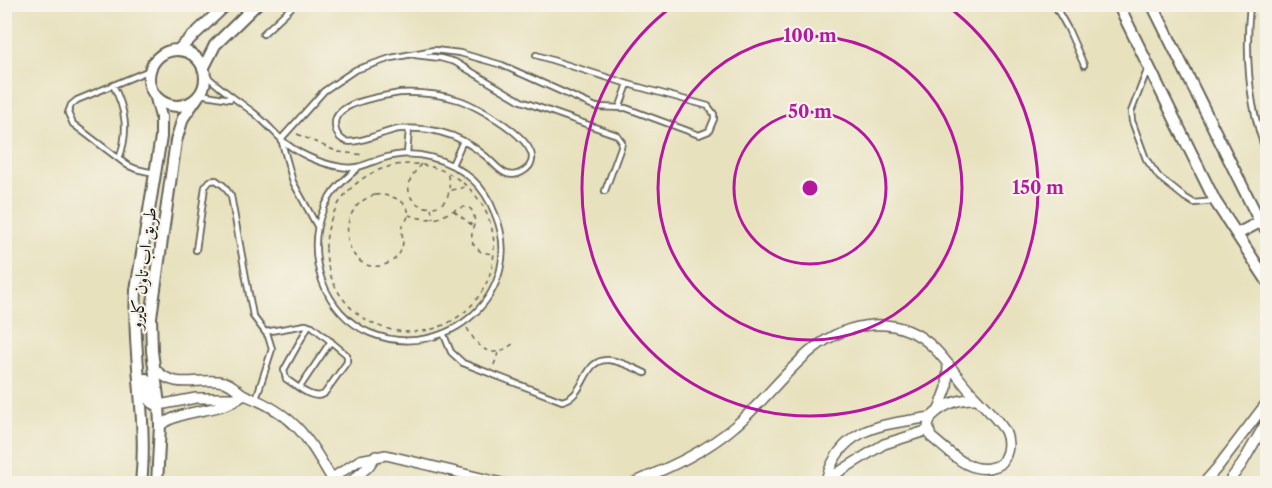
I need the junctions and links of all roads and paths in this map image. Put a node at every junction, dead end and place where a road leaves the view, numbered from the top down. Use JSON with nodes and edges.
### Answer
{"nodes":[{"id":1,"x":227,"y":4,"type":"edge"},
{"id":2,"x":257,"y":4,"type":"edge"},
{"id":3,"x":296,"y":4,"type":"edge"},
{"id":4,"x":1054,"y":4,"type":"edge"},
{"id":5,"x":1118,"y":4,"type":"edge"},
{"id":6,"x":1152,"y":4,"type":"edge"},
{"id":7,"x":1250,"y":4,"type":"edge"},
{"id":8,"x":263,"y":34,"type":"dead end"},
{"id":9,"x":178,"y":50,"type":"junction"},
{"id":10,"x":409,"y":54,"type":"junction"},
{"id":11,"x":536,"y":55,"type":"dead end"},
{"id":12,"x":1084,"y":65,"type":"dead end"},
{"id":13,"x":1148,"y":68,"type":"junction"},
{"id":14,"x":150,"y":70,"type":"junction"},
{"id":15,"x":204,"y":71,"type":"junction"},
{"id":16,"x":628,"y":84,"type":"junction"},
{"id":17,"x":114,"y":85,"type":"junction"},
{"id":18,"x":199,"y":96,"type":"junction"},
{"id":19,"x":156,"y":98,"type":"junction"},
{"id":20,"x":236,"y":101,"type":"junction"},
{"id":21,"x":620,"y":106,"type":"junction"},
{"id":22,"x":409,"y":129,"type":"junction"},
{"id":23,"x":288,"y":130,"type":"junction"},
{"id":24,"x":281,"y":139,"type":"junction"},
{"id":25,"x":463,"y":141,"type":"junction"},
{"id":26,"x":407,"y":154,"type":"junction"},
{"id":27,"x":1268,"y":157,"type":"edge"},
{"id":28,"x":119,"y":159,"type":"junction"},
{"id":29,"x":369,"y":162,"type":"junction"},
{"id":30,"x":421,"y":164,"type":"junction"},
{"id":31,"x":453,"y":165,"type":"junction"},
{"id":32,"x":357,"y":169,"type":"junction"},
{"id":33,"x":447,"y":172,"type":"junction"},
{"id":34,"x":155,"y":173,"type":"junction"},
{"id":35,"x":468,"y":187,"type":"junction"},
{"id":36,"x":450,"y":190,"type":"junction"},
{"id":37,"x":605,"y":191,"type":"dead end"},
{"id":38,"x":1215,"y":201,"type":"junction"},
{"id":39,"x":431,"y":208,"type":"junction"},
{"id":40,"x":453,"y":210,"type":"junction"},
{"id":41,"x":409,"y":215,"type":"junction"},
{"id":42,"x":1264,"y":218,"type":"edge"},
{"id":43,"x":433,"y":219,"type":"junction"},
{"id":44,"x":317,"y":226,"type":"junction"},
{"id":45,"x":473,"y":226,"type":"junction"},
{"id":46,"x":1268,"y":232,"type":"edge"},
{"id":47,"x":1237,"y":234,"type":"junction"},
{"id":48,"x":196,"y":250,"type":"dead end"},
{"id":49,"x":493,"y":254,"type":"junction"},
{"id":50,"x":502,"y":254,"type":"junction"},
{"id":51,"x":1268,"y":282,"type":"edge"},
{"id":52,"x":464,"y":324,"type":"junction"},
{"id":53,"x":309,"y":325,"type":"junction"},
{"id":54,"x":135,"y":329,"type":"junction"},
{"id":55,"x":265,"y":332,"type":"junction"},
{"id":56,"x":444,"y":335,"type":"junction"},
{"id":57,"x":331,"y":341,"type":"junction"},
{"id":58,"x":515,"y":342,"type":"dead end"},
{"id":59,"x":499,"y":352,"type":"junction"},
{"id":60,"x":948,"y":365,"type":"junction"},
{"id":61,"x":155,"y":369,"type":"junction"},
{"id":62,"x":645,"y":373,"type":"dead end"},
{"id":63,"x":491,"y":375,"type":"junction"},
{"id":64,"x":300,"y":387,"type":"junction"},
{"id":65,"x":243,"y":395,"type":"junction"},
{"id":66,"x":256,"y":399,"type":"junction"},
{"id":67,"x":977,"y":399,"type":"junction"},
{"id":68,"x":1268,"y":401,"type":"edge"},
{"id":69,"x":159,"y":405,"type":"junction"},
{"id":70,"x":939,"y":409,"type":"junction"},
{"id":71,"x":931,"y":417,"type":"junction"},
{"id":72,"x":1268,"y":419,"type":"edge"},
{"id":73,"x":160,"y":424,"type":"junction"},
{"id":74,"x":929,"y":430,"type":"junction"},
{"id":75,"x":376,"y":456,"type":"junction"},
{"id":76,"x":334,"y":481,"type":"edge"},
{"id":77,"x":824,"y":482,"type":"edge"},
{"id":78,"x":141,"y":483,"type":"edge"},
{"id":79,"x":157,"y":483,"type":"edge"},
{"id":80,"x":348,"y":483,"type":"edge"},
{"id":81,"x":506,"y":483,"type":"edge"},
{"id":82,"x":631,"y":483,"type":"edge"},
{"id":83,"x":1203,"y":483,"type":"edge"},
{"id":84,"x":1227,"y":483,"type":"edge"}],
"edges":[{"from":1,"to":9,"type":"street"},
{"from":2,"to":15,"type":"street"},
{"from":3,"to":8,"type":"lane"},
{"from":4,"to":12,"type":"lane"},
{"from":5,"to":13,"type":"street"},
{"from":6,"to":42,"type":"street"},
{"from":7,"to":27,"type":"lane"},
{"from":9,"to":14,"type":"street"},
{"from":9,"to":15,"type":"street"},
{"from":10,"to":21,"type":"lane"},
{"from":10,"to":23,"type":"lane"},
{"from":10,"to":37,"type":"lane"},
{"from":11,"to":16,"type":"lane"},
{"from":13,"to":38,"type":"street"},
{"from":13,"to":38,"type":"lane"},
{"from":14,"to":17,"type":"lane"},
{"from":14,"to":19,"type":"street"},
{"from":15,"to":18,"type":"street"},
{"from":15,"to":20,"type":"lane"},
{"from":16,"to":21,"type":"lane"},
{"from":16,"to":21,"type":"lane"},
{"from":17,"to":28,"type":"lane"},
{"from":17,"to":28,"type":"lane"},
{"from":18,"to":19,"type":"street"},
{"from":18,"to":20,"type":"lane"},
{"from":18,"to":61,"type":"street","name":"طريق اب تاون كايرو"},
{"from":19,"to":34,"type":"street","name":"طريق اب تاون كايرو"},
{"from":20,"to":24,"type":"lane"},
{"from":22,"to":25,"type":"lane"},
{"from":22,"to":25,"type":"lane"},
{"from":22,"to":26,"type":"lane"},
{"from":23,"to":24,"type":"lane"},
{"from":23,"to":29,"type":"path"},
{"from":24,"to":32,"type":"lane"},
{"from":24,"to":44,"type":"lane"},
{"from":25,"to":31,"type":"lane"},
{"from":26,"to":29,"type":"lane"},
{"from":26,"to":31,"type":"lane"},
{"from":28,"to":34,"type":"lane"},
{"from":29,"to":32,"type":"lane"},
{"from":30,"to":33,"type":"path"},
{"from":30,"to":39,"type":"path"},
{"from":30,"to":49,"type":"path"},
{"from":31,"to":50,"type":"lane"},
{"from":32,"to":44,"type":"lane"},
{"from":33,"to":35,"type":"path"},
{"from":33,"to":36,"type":"path"},
{"from":34,"to":54,"type":"street","name":"طريق اب تاون كايرو"},
{"from":35,"to":36,"type":"path"},
{"from":35,"to":49,"type":"path"},
{"from":36,"to":39,"type":"path"},
{"from":38,"to":47,"type":"street"},
{"from":39,"to":43,"type":"path"},
{"from":40,"to":43,"type":"path"},
{"from":40,"to":45,"type":"path"},
{"from":40,"to":45,"type":"path"},
{"from":41,"to":41,"type":"path"},
{"from":41,"to":43,"type":"path"},
{"from":42,"to":46,"type":"street"},
{"from":42,"to":47,"type":"street"},
{"from":44,"to":56,"type":"lane"},
{"from":45,"to":49,"type":"path"},
{"from":47,"to":51,"type":"street"},
{"from":48,"to":55,"type":"lane"},
{"from":49,"to":50,"type":"path"},
{"from":50,"to":52,"type":"lane"},
{"from":52,"to":56,"type":"lane"},
{"from":52,"to":59,"type":"path"},
{"from":53,"to":55,"type":"lane"},
{"from":53,"to":57,"type":"lane"},
{"from":53,"to":64,"type":"lane"},
{"from":54,"to":69,"type":"street"},
{"from":54,"to":78,"type":"street","name":"طريق اب تاون كايرو"},
{"from":55,"to":66,"type":"lane"},
{"from":56,"to":63,"type":"lane"},
{"from":57,"to":64,"type":"lane"},
{"from":57,"to":64,"type":"lane"},
{"from":58,"to":59,"type":"path"},
{"from":59,"to":63,"type":"path"},
{"from":60,"to":67,"type":"street"},
{"from":60,"to":70,"type":"street"},
{"from":60,"to":82,"type":"street"},
{"from":61,"to":65,"type":"street"},
{"from":61,"to":69,"type":"street","name":"طريق اب تاون كايرو"},
{"from":62,"to":63,"type":"lane"},
{"from":65,"to":66,"type":"street"},
{"from":65,"to":69,"type":"street"},
{"from":65,"to":73,"type":"street"},
{"from":66,"to":76,"type":"street"},
{"from":67,"to":70,"type":"street"},
{"from":67,"to":74,"type":"street"},
{"from":68,"to":83,"type":"street"},
{"from":69,"to":73,"type":"street","name":"طريق اب تاون كايرو"},
{"from":70,"to":71,"type":"street"},
{"from":71,"to":74,"type":"street"},
{"from":71,"to":77,"type":"street"},
{"from":72,"to":84,"type":"street"},
{"from":73,"to":79,"type":"street","name":"طريق اب تاون كايرو"},
{"from":74,"to":77,"type":"street"},
{"from":75,"to":76,"type":"street"},
{"from":75,"to":80,"type":"street"},
{"from":75,"to":81,"type":"street"}]}
